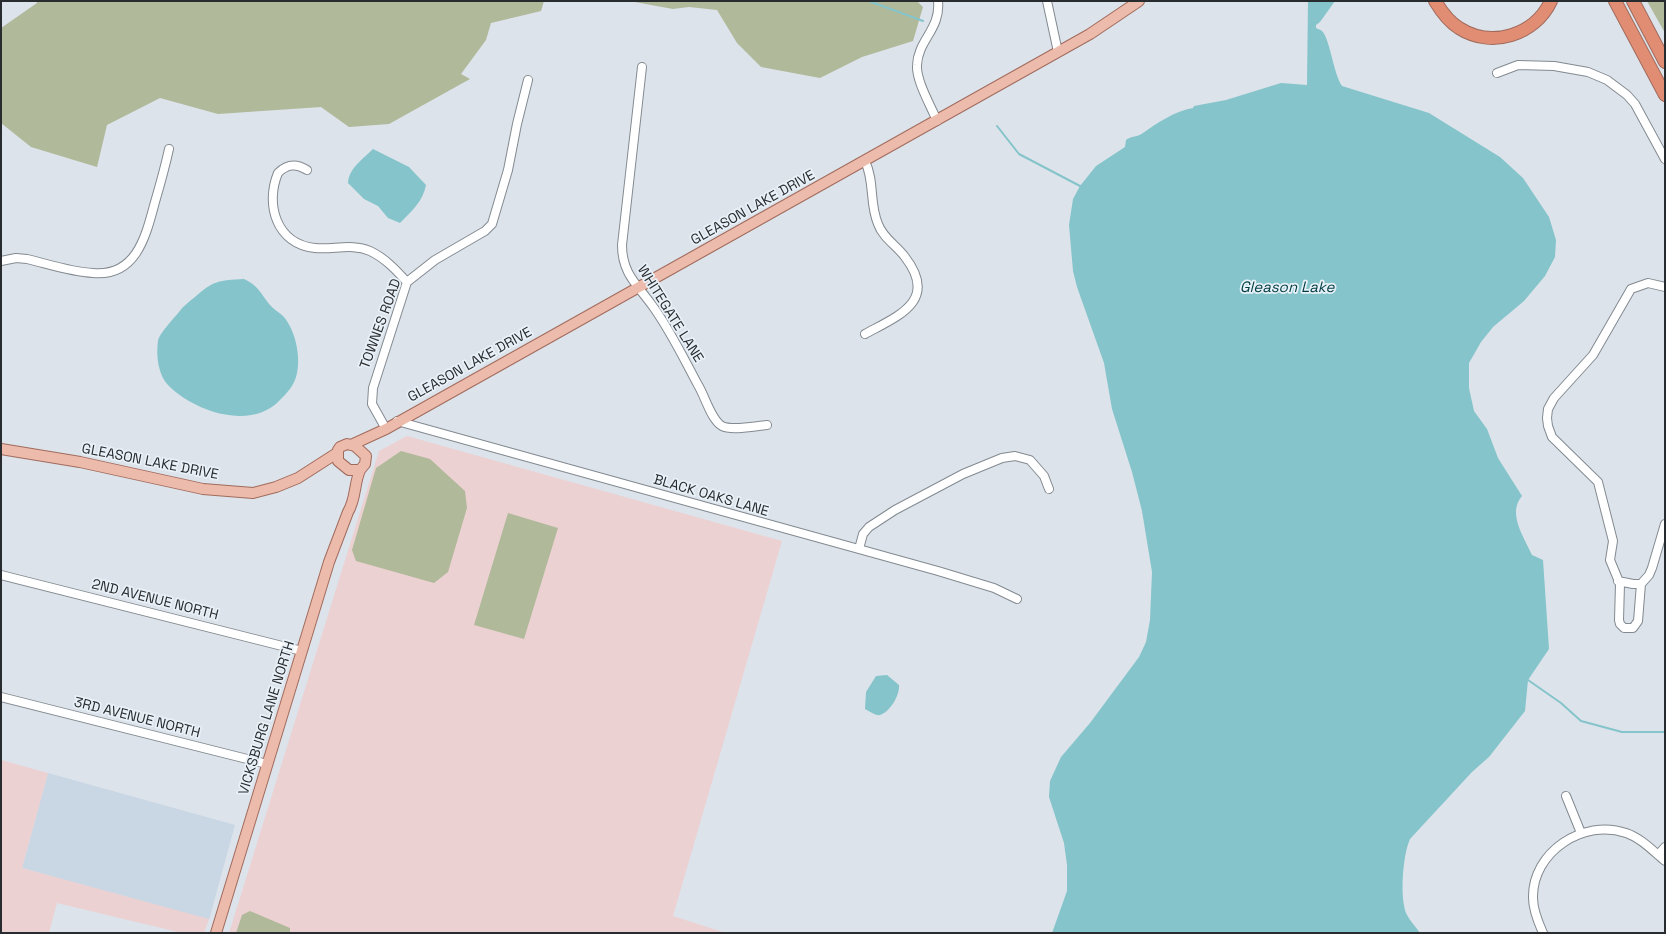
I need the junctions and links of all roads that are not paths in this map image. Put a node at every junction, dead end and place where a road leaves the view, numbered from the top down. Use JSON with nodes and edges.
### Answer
{"nodes":[{"id":1,"x":938,"y":1,"type":"edge"},
{"id":2,"x":1047,"y":1,"type":"edge"},
{"id":3,"x":1139,"y":1,"type":"edge"},
{"id":4,"x":1435,"y":1,"type":"edge"},
{"id":5,"x":1551,"y":1,"type":"edge"},
{"id":6,"x":1615,"y":1,"type":"edge"},
{"id":7,"x":1633,"y":1,"type":"edge"},
{"id":8,"x":1058,"y":52,"type":"junction"},
{"id":9,"x":1665,"y":62,"type":"edge"},
{"id":10,"x":642,"y":67,"type":"dead end"},
{"id":11,"x":1497,"y":73,"type":"dead end"},
{"id":12,"x":528,"y":80,"type":"dead end"},
{"id":13,"x":1665,"y":95,"type":"edge"},
{"id":14,"x":937,"y":121,"type":"junction"},
{"id":15,"x":169,"y":149,"type":"dead end"},
{"id":16,"x":1665,"y":159,"type":"edge"},
{"id":17,"x":865,"y":161,"type":"junction"},
{"id":18,"x":307,"y":170,"type":"dead end"},
{"id":19,"x":1,"y":261,"type":"edge"},
{"id":20,"x":407,"y":282,"type":"junction"},
{"id":21,"x":1665,"y":287,"type":"edge"},
{"id":22,"x":637,"y":288,"type":"junction"},
{"id":23,"x":865,"y":334,"type":"dead end"},
{"id":24,"x":397,"y":421,"type":"junction"},
{"id":25,"x":767,"y":425,"type":"dead end"},
{"id":26,"x":381,"y":431,"type":"junction"},
{"id":27,"x":351,"y":445,"type":"junction"},
{"id":28,"x":1,"y":449,"type":"edge"},
{"id":29,"x":364,"y":453,"type":"junction"},
{"id":30,"x":338,"y":457,"type":"junction"},
{"id":31,"x":349,"y":470,"type":"junction"},
{"id":32,"x":360,"y":470,"type":"junction"},
{"id":33,"x":1049,"y":490,"type":"dead end"},
{"id":34,"x":348,"y":512,"type":"junction"},
{"id":35,"x":1665,"y":524,"type":"edge"},
{"id":36,"x":859,"y":549,"type":"junction"},
{"id":37,"x":1,"y":575,"type":"edge"},
{"id":38,"x":1618,"y":581,"type":"junction"},
{"id":39,"x":1641,"y":584,"type":"junction"},
{"id":40,"x":1017,"y":599,"type":"dead end"},
{"id":41,"x":302,"y":651,"type":"junction"},
{"id":42,"x":1,"y":697,"type":"edge"},
{"id":43,"x":267,"y":764,"type":"junction"},
{"id":44,"x":1566,"y":796,"type":"dead end"},
{"id":45,"x":1581,"y":833,"type":"junction"},
{"id":46,"x":1665,"y":847,"type":"edge"},
{"id":47,"x":1658,"y":855,"type":"junction"},
{"id":48,"x":1665,"y":861,"type":"edge"},
{"id":49,"x":216,"y":933,"type":"edge"},
{"id":50,"x":1543,"y":933,"type":"edge"}],
"edges":[{"from":1,"to":14,"type":"street"},
{"from":2,"to":8,"type":"street"},
{"from":3,"to":8,"type":"main road","name":"GLEASON LAKE DRIVE"},
{"from":4,"to":5,"type":"highway"},
{"from":6,"to":13,"type":"highway"},
{"from":7,"to":9,"type":"highway"},
{"from":8,"to":14,"type":"main road","name":"GLEASON LAKE DRIVE"},
{"from":10,"to":22,"type":"street","name":"WHITEGATE LANE"},
{"from":11,"to":16,"type":"street"},
{"from":12,"to":20,"type":"street","name":"TOWNES ROAD"},
{"from":14,"to":17,"type":"main road","name":"GLEASON LAKE DRIVE"},
{"from":15,"to":19,"type":"street"},
{"from":17,"to":22,"type":"main road","name":"GLEASON LAKE DRIVE"},
{"from":17,"to":23,"type":"street"},
{"from":18,"to":20,"type":"street"},
{"from":20,"to":26,"type":"street","name":"TOWNES ROAD"},
{"from":21,"to":38,"type":"street"},
{"from":22,"to":24,"type":"main road","name":"GLEASON LAKE DRIVE"},
{"from":22,"to":25,"type":"street","name":"WHITEGATE LANE"},
{"from":24,"to":26,"type":"main road","name":"GLEASON LAKE DRIVE"},
{"from":24,"to":36,"type":"street","name":"BLACK OAKS LANE"},
{"from":26,"to":27,"type":"main road","name":"GLEASON LAKE DRIVE"},
{"from":26,"to":29,"type":"main road","name":"GLEASON LAKE DRIVE"},
{"from":27,"to":29,"type":"main road"},
{"from":27,"to":30,"type":"main road"},
{"from":28,"to":30,"type":"main road","name":"GLEASON LAKE DRIVE"},
{"from":29,"to":32,"type":"main road"},
{"from":30,"to":31,"type":"main road"},
{"from":31,"to":32,"type":"main road"},
{"from":31,"to":34,"type":"main road","name":"VICKSBURG LANE NORTH"},
{"from":32,"to":34,"type":"main road","name":"VICKSBURG LANE NORTH"},
{"from":33,"to":36,"type":"street"},
{"from":34,"to":41,"type":"main road","name":"VICKSBURG LANE NORTH"},
{"from":35,"to":39,"type":"street"},
{"from":36,"to":40,"type":"street","name":"BLACK OAKS LANE"},
{"from":37,"to":41,"type":"street","name":"2ND AVENUE NORTH"},
{"from":38,"to":39,"type":"street"},
{"from":38,"to":39,"type":"street"},
{"from":41,"to":43,"type":"main road","name":"VICKSBURG LANE NORTH"},
{"from":42,"to":43,"type":"street","name":"3RD AVENUE NORTH"},
{"from":43,"to":49,"type":"main road","name":"VICKSBURG LANE NORTH"},
{"from":44,"to":45,"type":"street"},
{"from":45,"to":47,"type":"street"},
{"from":45,"to":50,"type":"street"},
{"from":46,"to":47,"type":"street"},
{"from":47,"to":48,"type":"street"}]}
